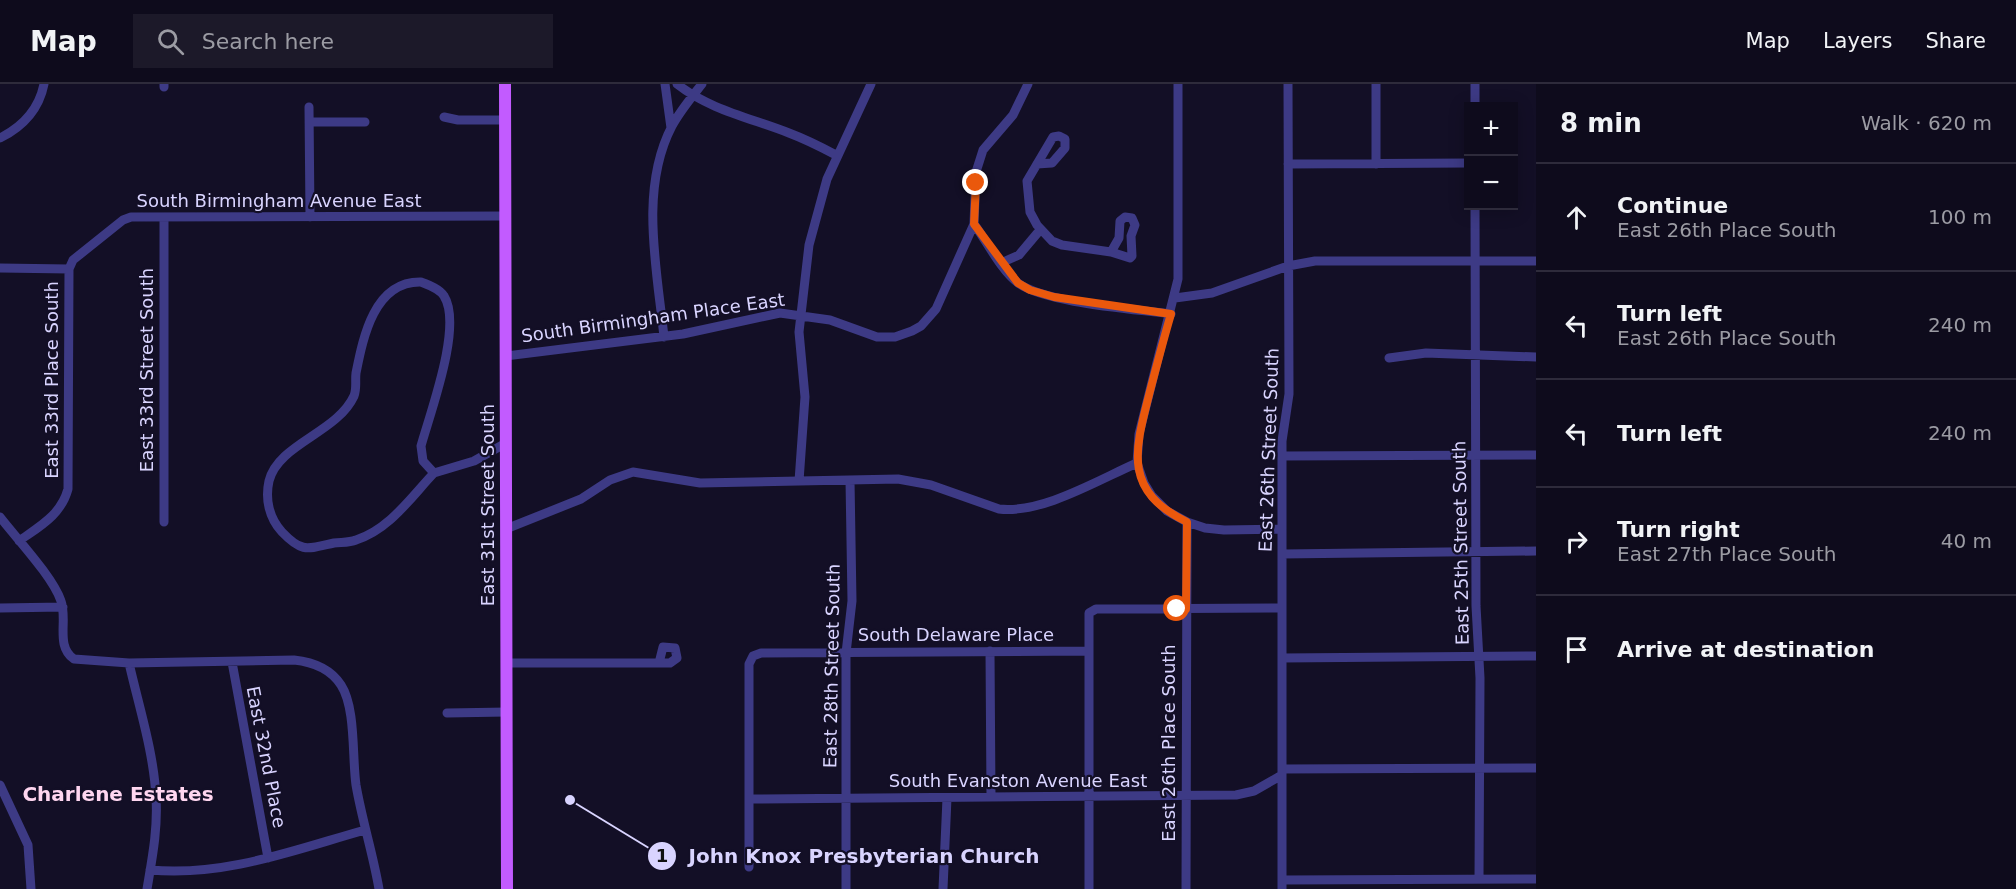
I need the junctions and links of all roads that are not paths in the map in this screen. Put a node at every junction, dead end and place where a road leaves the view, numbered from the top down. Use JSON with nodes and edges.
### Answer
{"nodes":[{"id":1,"x":44,"y":84,"type":"edge"},
{"id":2,"x":505,"y":84,"type":"edge"},
{"id":3,"x":665,"y":84,"type":"edge"},
{"id":4,"x":677,"y":84,"type":"edge"},
{"id":5,"x":702,"y":84,"type":"edge"},
{"id":6,"x":871,"y":84,"type":"edge"},
{"id":7,"x":1028,"y":84,"type":"edge"},
{"id":8,"x":1178,"y":84,"type":"edge"},
{"id":9,"x":1288,"y":84,"type":"edge"},
{"id":10,"x":1376,"y":84,"type":"edge"},
{"id":11,"x":1475,"y":84,"type":"edge"},
{"id":12,"x":693,"y":95,"type":"junction"},
{"id":13,"x":1475,"y":102,"type":"edge"},
{"id":14,"x":309,"y":107,"type":"dead end"},
{"id":15,"x":444,"y":117,"type":"dead end"},
{"id":16,"x":505,"y":120,"type":"junction"},
{"id":17,"x":310,"y":122,"type":"junction"},
{"id":18,"x":365,"y":122,"type":"dead end"},
{"id":19,"x":671,"y":128,"type":"junction"},
{"id":20,"x":0,"y":138,"type":"edge"},
{"id":21,"x":836,"y":155,"type":"junction"},
{"id":22,"x":1464,"y":163,"type":"edge"},
{"id":23,"x":1037,"y":164,"type":"dead end"},
{"id":24,"x":1376,"y":164,"type":"junction"},
{"id":25,"x":1288,"y":165,"type":"junction"},
{"id":26,"x":1475,"y":210,"type":"edge"},
{"id":27,"x":505,"y":216,"type":"junction"},
{"id":28,"x":310,"y":217,"type":"junction"},
{"id":29,"x":164,"y":218,"type":"junction"},
{"id":30,"x":974,"y":224,"type":"junction"},
{"id":31,"x":1040,"y":230,"type":"junction"},
{"id":32,"x":967,"y":242,"type":"junction"},
{"id":33,"x":986,"y":242,"type":"junction"},
{"id":34,"x":1111,"y":252,"type":"dead end"},
{"id":35,"x":1475,"y":261,"type":"junction"},
{"id":36,"x":1536,"y":261,"type":"edge"},
{"id":37,"x":1001,"y":263,"type":"junction"},
{"id":38,"x":1288,"y":266,"type":"junction"},
{"id":39,"x":0,"y":268,"type":"edge"},
{"id":40,"x":69,"y":268,"type":"junction"},
{"id":41,"x":1178,"y":279,"type":"junction"},
{"id":42,"x":1198,"y":294,"type":"junction"},
{"id":43,"x":1175,"y":298,"type":"junction"},
{"id":44,"x":1171,"y":314,"type":"junction"},
{"id":45,"x":803,"y":315,"type":"junction"},
{"id":46,"x":664,"y":337,"type":"junction"},
{"id":47,"x":1475,"y":355,"type":"junction"},
{"id":48,"x":506,"y":356,"type":"junction"},
{"id":49,"x":1536,"y":357,"type":"edge"},
{"id":50,"x":1389,"y":358,"type":"dead end"},
{"id":51,"x":506,"y":443,"type":"junction"},
{"id":52,"x":1536,"y":454,"type":"edge"},
{"id":53,"x":1476,"y":455,"type":"junction"},
{"id":54,"x":483,"y":456,"type":"junction"},
{"id":55,"x":1281,"y":456,"type":"junction"},
{"id":56,"x":506,"y":458,"type":"junction"},
{"id":57,"x":1137,"y":463,"type":"junction"},
{"id":58,"x":434,"y":473,"type":"junction"},
{"id":59,"x":850,"y":480,"type":"junction"},
{"id":60,"x":800,"y":481,"type":"junction"},
{"id":61,"x":0,"y":517,"type":"edge"},
{"id":62,"x":164,"y":522,"type":"dead end"},
{"id":63,"x":1187,"y":522,"type":"junction"},
{"id":64,"x":506,"y":529,"type":"junction"},
{"id":65,"x":1282,"y":529,"type":"junction"},
{"id":66,"x":19,"y":541,"type":"junction"},
{"id":67,"x":1476,"y":551,"type":"junction"},
{"id":68,"x":1536,"y":551,"type":"edge"},
{"id":69,"x":1282,"y":554,"type":"junction"},
{"id":70,"x":63,"y":607,"type":"junction"},
{"id":71,"x":0,"y":608,"type":"edge"},
{"id":72,"x":1282,"y":608,"type":"junction"},
{"id":73,"x":1186,"y":609,"type":"junction"},
{"id":74,"x":990,"y":651,"type":"junction"},
{"id":75,"x":1088,"y":651,"type":"junction"},
{"id":76,"x":846,"y":653,"type":"junction"},
{"id":77,"x":1480,"y":656,"type":"junction"},
{"id":78,"x":1536,"y":656,"type":"edge"},
{"id":79,"x":1282,"y":658,"type":"junction"},
{"id":80,"x":232,"y":662,"type":"junction"},
{"id":81,"x":129,"y":663,"type":"junction"},
{"id":82,"x":507,"y":663,"type":"junction"},
{"id":83,"x":659,"y":663,"type":"dead end"},
{"id":84,"x":507,"y":712,"type":"junction"},
{"id":85,"x":447,"y":713,"type":"dead end"},
{"id":86,"x":1480,"y":768,"type":"junction"},
{"id":87,"x":1536,"y":768,"type":"edge"},
{"id":88,"x":1282,"y":772,"type":"junction"},
{"id":89,"x":0,"y":785,"type":"edge"},
{"id":90,"x":1186,"y":796,"type":"junction"},
{"id":91,"x":947,"y":798,"type":"junction"},
{"id":92,"x":991,"y":798,"type":"junction"},
{"id":93,"x":1089,"y":798,"type":"junction"},
{"id":94,"x":749,"y":799,"type":"junction"},
{"id":95,"x":846,"y":799,"type":"junction"},
{"id":96,"x":365,"y":830,"type":"junction"},
{"id":97,"x":268,"y":858,"type":"junction"},
{"id":98,"x":749,"y":867,"type":"dead end"},
{"id":99,"x":150,"y":870,"type":"junction"},
{"id":100,"x":1479,"y":879,"type":"junction"},
{"id":101,"x":1536,"y":879,"type":"edge"},
{"id":102,"x":1522,"y":884,"type":"edge"},
{"id":103,"x":1282,"y":885,"type":"edge"},
{"id":104,"x":31,"y":889,"type":"edge"},
{"id":105,"x":147,"y":889,"type":"edge"},
{"id":106,"x":379,"y":889,"type":"edge"},
{"id":107,"x":507,"y":889,"type":"edge"},
{"id":108,"x":846,"y":889,"type":"edge"},
{"id":109,"x":943,"y":889,"type":"edge"},
{"id":110,"x":1089,"y":889,"type":"edge"},
{"id":111,"x":1186,"y":889,"type":"edge"}],
"edges":[{"from":1,"to":20,"type":"street"},
{"from":2,"to":16,"type":"main road","name":"East 31st Street South"},
{"from":3,"to":19,"type":"street"},
{"from":4,"to":12,"type":"street"},
{"from":5,"to":12,"type":"street"},
{"from":6,"to":21,"type":"street"},
{"from":7,"to":30,"type":"street","name":"South Birmingham Place East"},
{"from":8,"to":41,"type":"street"},
{"from":9,"to":25,"type":"street","name":"East 26th Street South"},
{"from":10,"to":24,"type":"street"},
{"from":11,"to":13,"type":"street"},
{"from":12,"to":19,"type":"street"},
{"from":12,"to":21,"type":"street"},
{"from":14,"to":17,"type":"street"},
{"from":15,"to":16,"type":"street"},
{"from":16,"to":27,"type":"main road","name":"East 31st Street South"},
{"from":17,"to":18,"type":"street"},
{"from":17,"to":28,"type":"street"},
{"from":19,"to":46,"type":"street"},
{"from":21,"to":45,"type":"street"},
{"from":22,"to":24,"type":"street"},
{"from":23,"to":31,"type":"street"},
{"from":24,"to":25,"type":"street"},
{"from":25,"to":38,"type":"street","name":"East 26th Street South"},
{"from":26,"to":35,"type":"street","name":"East 25th Street South"},
{"from":27,"to":28,"type":"street","name":"South Birmingham Avenue East"},
{"from":27,"to":48,"type":"main road","name":"East 31st Street South"},
{"from":28,"to":29,"type":"street","name":"South Birmingham Avenue East"},
{"from":29,"to":40,"type":"street","name":"South Birmingham Avenue East"},
{"from":29,"to":62,"type":"street","name":"East 33rd Street South"},
{"from":30,"to":32,"type":"street","name":"South Birmingham Place East"},
{"from":30,"to":33,"type":"street"},
{"from":31,"to":34,"type":"street"},
{"from":31,"to":37,"type":"street"},
{"from":32,"to":33,"type":"street"},
{"from":32,"to":45,"type":"street","name":"South Birmingham Place East"},
{"from":33,"to":37,"type":"street"},
{"from":35,"to":36,"type":"street"},
{"from":35,"to":38,"type":"street"},
{"from":35,"to":47,"type":"street","name":"East 25th Street South"},
{"from":37,"to":44,"type":"street"},
{"from":38,"to":42,"type":"street"},
{"from":38,"to":55,"type":"street","name":"East 26th Street South"},
{"from":39,"to":40,"type":"street"},
{"from":40,"to":66,"type":"street","name":"East 33rd Place South"},
{"from":41,"to":42,"type":"street"},
{"from":41,"to":43,"type":"street"},
{"from":42,"to":43,"type":"street"},
{"from":43,"to":44,"type":"street"},
{"from":44,"to":57,"type":"street"},
{"from":45,"to":46,"type":"street","name":"South Birmingham Place East"},
{"from":45,"to":60,"type":"street"},
{"from":46,"to":48,"type":"street","name":"South Birmingham Place East"},
{"from":47,"to":49,"type":"street"},
{"from":47,"to":50,"type":"street"},
{"from":47,"to":53,"type":"street","name":"East 25th Street South"},
{"from":48,"to":51,"type":"main road","name":"East 31st Street South"},
{"from":51,"to":54,"type":"street"},
{"from":51,"to":56,"type":"main road","name":"East 31st Street South"},
{"from":52,"to":53,"type":"street"},
{"from":53,"to":55,"type":"street"},
{"from":53,"to":67,"type":"street","name":"East 25th Street South"},
{"from":54,"to":56,"type":"street"},
{"from":54,"to":58,"type":"street"},
{"from":55,"to":65,"type":"street","name":"East 26th Street South"},
{"from":56,"to":64,"type":"main road","name":"East 31st Street South"},
{"from":57,"to":59,"type":"street"},
{"from":57,"to":63,"type":"street"},
{"from":58,"to":58,"type":"street"},
{"from":59,"to":60,"type":"street"},
{"from":59,"to":76,"type":"street","name":"East 28th Street South"},
{"from":60,"to":64,"type":"street"},
{"from":61,"to":66,"type":"street"},
{"from":63,"to":65,"type":"street"},
{"from":63,"to":73,"type":"street","name":"East 26th Place South"},
{"from":64,"to":82,"type":"main road","name":"East 31st Street South"},
{"from":65,"to":69,"type":"street","name":"East 26th Street South"},
{"from":66,"to":70,"type":"street"},
{"from":67,"to":68,"type":"street"},
{"from":67,"to":69,"type":"street"},
{"from":67,"to":77,"type":"street","name":"East 25th Street South"},
{"from":69,"to":72,"type":"street","name":"East 26th Street South"},
{"from":70,"to":71,"type":"street"},
{"from":70,"to":81,"type":"street"},
{"from":72,"to":73,"type":"street"},
{"from":72,"to":79,"type":"street","name":"East 26th Street South"},
{"from":73,"to":75,"type":"street"},
{"from":73,"to":90,"type":"street","name":"East 26th Place South"},
{"from":74,"to":75,"type":"street","name":"South Delaware Place"},
{"from":74,"to":76,"type":"street","name":"South Delaware Place"},
{"from":74,"to":92,"type":"street"},
{"from":75,"to":93,"type":"street"},
{"from":76,"to":94,"type":"street","name":"South Delaware Place"},
{"from":76,"to":95,"type":"street","name":"East 28th Street South"},
{"from":77,"to":78,"type":"street"},
{"from":77,"to":79,"type":"street"},
{"from":77,"to":86,"type":"street","name":"East 25th Street South"},
{"from":79,"to":88,"type":"street","name":"East 26th Street South"},
{"from":80,"to":81,"type":"street"},
{"from":80,"to":96,"type":"street"},
{"from":80,"to":97,"type":"street","name":"East 32nd Place"},
{"from":81,"to":99,"type":"street"},
{"from":82,"to":83,"type":"street"},
{"from":82,"to":84,"type":"main road","name":"East 31st Street South"},
{"from":84,"to":85,"type":"street"},
{"from":84,"to":107,"type":"main road","name":"East 31st Street South"},
{"from":86,"to":87,"type":"street","name":"South Evanston Avenue East"},
{"from":86,"to":88,"type":"street","name":"South Evanston Avenue East"},
{"from":86,"to":100,"type":"street","name":"East 25th Street South"},
{"from":88,"to":90,"type":"street","name":"South Evanston Avenue East"},
{"from":88,"to":103,"type":"street","name":"East 26th Street South"},
{"from":89,"to":104,"type":"street"},
{"from":90,"to":93,"type":"street","name":"South Evanston Avenue East"},
{"from":90,"to":111,"type":"street","name":"East 26th Place South"},
{"from":91,"to":92,"type":"street","name":"South Evanston Avenue East"},
{"from":91,"to":95,"type":"street","name":"South Evanston Avenue East"},
{"from":91,"to":109,"type":"street"},
{"from":92,"to":93,"type":"street","name":"South Evanston Avenue East"},
{"from":93,"to":110,"type":"street"},
{"from":94,"to":95,"type":"street","name":"South Evanston Avenue East"},
{"from":94,"to":98,"type":"street"},
{"from":95,"to":108,"type":"street","name":"East 28th Street South"},
{"from":96,"to":97,"type":"street"},
{"from":96,"to":106,"type":"street"},
{"from":97,"to":99,"type":"street"},
{"from":99,"to":105,"type":"street"},
{"from":100,"to":102,"type":"street"},
{"from":100,"to":103,"type":"street"},
{"from":101,"to":102,"type":"street"}]}
